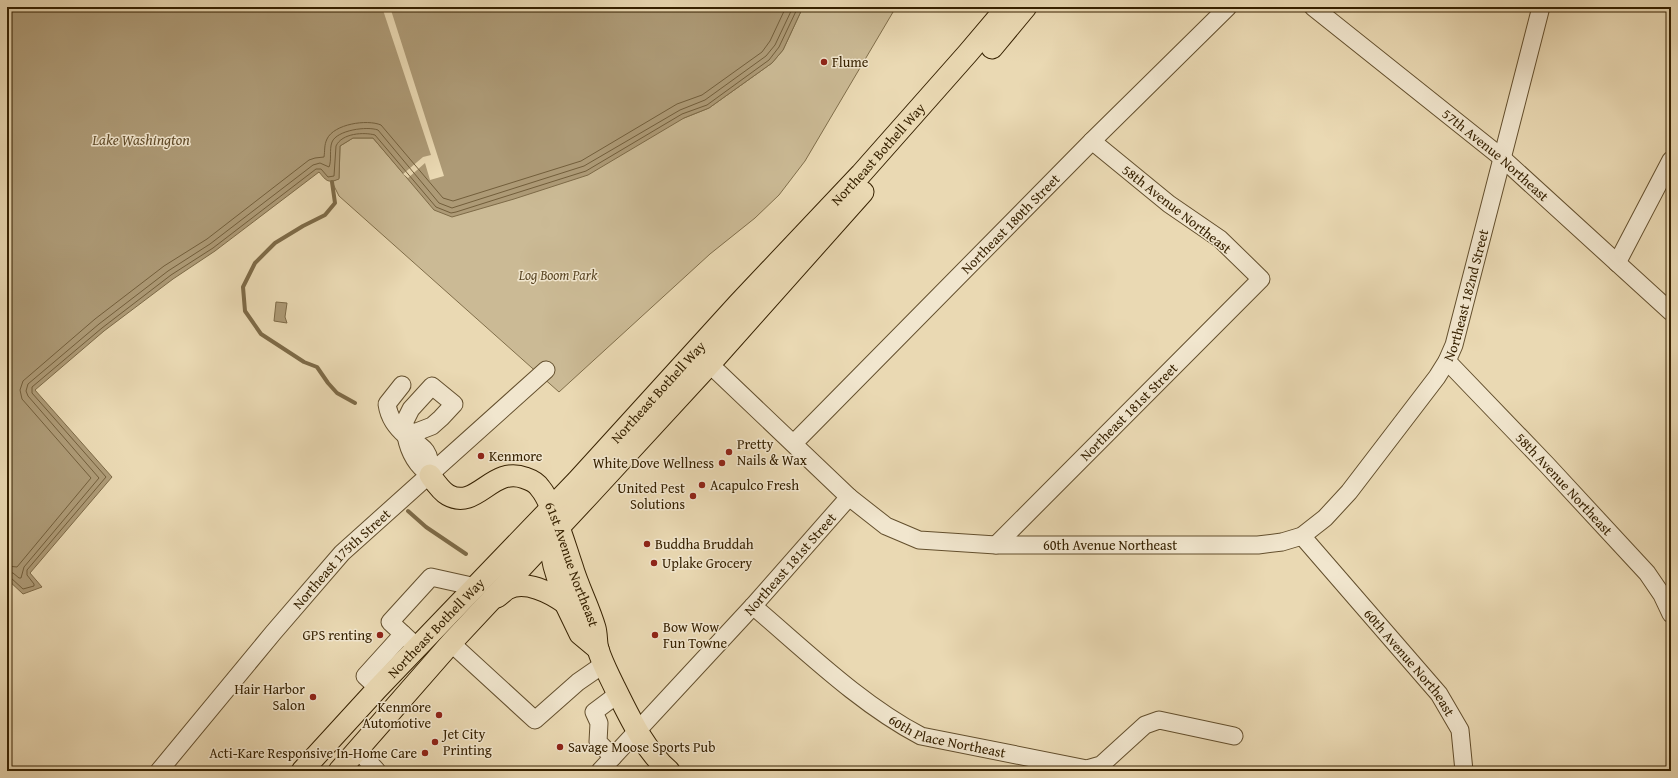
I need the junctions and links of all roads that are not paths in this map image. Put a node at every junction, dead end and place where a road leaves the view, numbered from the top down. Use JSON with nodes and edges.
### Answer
{"nodes":[{"id":1,"x":1007,"y":7,"type":"edge"},
{"id":2,"x":1026,"y":7,"type":"edge"},
{"id":3,"x":1228,"y":7,"type":"edge"},
{"id":4,"x":1313,"y":7,"type":"edge"},
{"id":5,"x":1541,"y":7,"type":"edge"},
{"id":6,"x":1092,"y":141,"type":"junction"},
{"id":7,"x":1501,"y":158,"type":"junction"},
{"id":8,"x":1671,"y":160,"type":"edge"},
{"id":9,"x":1617,"y":263,"type":"junction"},
{"id":10,"x":1261,"y":279,"type":"joint"},
{"id":11,"x":1671,"y":312,"type":"edge"},
{"id":12,"x":703,"y":357,"type":"junction"},
{"id":13,"x":1447,"y":361,"type":"junction"},
{"id":14,"x":546,"y":370,"type":"dead end"},
{"id":15,"x":402,"y":385,"type":"dead end"},
{"id":16,"x":794,"y":443,"type":"junction"},
{"id":17,"x":430,"y":475,"type":"junction"},
{"id":18,"x":849,"y":497,"type":"junction"},
{"id":19,"x":550,"y":522,"type":"junction"},
{"id":20,"x":1302,"y":536,"type":"junction"},
{"id":21,"x":996,"y":545,"type":"junction"},
{"id":22,"x":476,"y":587,"type":"junction"},
{"id":23,"x":565,"y":603,"type":"junction"},
{"id":24,"x":752,"y":606,"type":"junction"},
{"id":25,"x":481,"y":610,"type":"junction"},
{"id":26,"x":1671,"y":614,"type":"edge"},
{"id":27,"x":410,"y":641,"type":"junction"},
{"id":28,"x":451,"y":642,"type":"junction"},
{"id":29,"x":601,"y":656,"type":"junction"},
{"id":30,"x":618,"y":694,"type":"junction"},
{"id":31,"x":636,"y":731,"type":"junction"},
{"id":32,"x":1234,"y":736,"type":"dead end"},
{"id":33,"x":358,"y":750,"type":"junction"},
{"id":34,"x":613,"y":757,"type":"junction"},
{"id":35,"x":159,"y":771,"type":"edge"},
{"id":36,"x":302,"y":771,"type":"edge"},
{"id":37,"x":339,"y":771,"type":"edge"},
{"id":38,"x":378,"y":771,"type":"edge"},
{"id":39,"x":600,"y":771,"type":"edge"},
{"id":40,"x":669,"y":771,"type":"edge"},
{"id":41,"x":1464,"y":771,"type":"edge"}],
"edges":[{"from":1,"to":12,"type":"main road","name":"Northeast Bothell Way"},
{"from":2,"to":12,"type":"main road","name":"Northeast Bothell Way"},
{"from":3,"to":6,"type":"street","name":"Northeast 180th Street"},
{"from":4,"to":7,"type":"street","name":"57th Avenue Northeast"},
{"from":5,"to":7,"type":"street","name":"Northeast 182nd Street"},
{"from":6,"to":10,"type":"street","name":"58th Avenue Northeast"},
{"from":6,"to":16,"type":"street","name":"Northeast 180th Street"},
{"from":7,"to":9,"type":"street","name":"57th Avenue Northeast"},
{"from":7,"to":13,"type":"street","name":"Northeast 182nd Street"},
{"from":8,"to":9,"type":"street"},
{"from":9,"to":11,"type":"street","name":"57th Avenue Northeast"},
{"from":10,"to":21,"type":"street","name":"Northeast 181st Street"},
{"from":12,"to":16,"type":"street","name":"60th Avenue Northeast"},
{"from":12,"to":19,"type":"main road","name":"Northeast Bothell Way"},
{"from":13,"to":20,"type":"street","name":"Northeast 182nd Street"},
{"from":13,"to":26,"type":"street","name":"58th Avenue Northeast"},
{"from":14,"to":17,"type":"street","name":"Northeast 175th Street"},
{"from":15,"to":17,"type":"street"},
{"from":16,"to":18,"type":"street","name":"60th Avenue Northeast"},
{"from":17,"to":19,"type":"main road","name":"61st Avenue Northeast"},
{"from":17,"to":35,"type":"street","name":"Northeast 175th Street"},
{"from":18,"to":21,"type":"street","name":"60th Avenue Northeast"},
{"from":18,"to":24,"type":"street","name":"Northeast 181st Street"},
{"from":19,"to":22,"type":"main road","name":"Northeast Bothell Way"},
{"from":19,"to":23,"type":"main road","name":"61st Avenue Northeast"},
{"from":19,"to":25,"type":"main road","name":"Northeast Bothell Way"},
{"from":19,"to":29,"type":"main road","name":"61st Avenue Northeast"},
{"from":20,"to":21,"type":"street","name":"60th Avenue Northeast"},
{"from":20,"to":41,"type":"street","name":"60th Avenue Northeast"},
{"from":22,"to":27,"type":"main road","name":"Northeast Bothell Way"},
{"from":22,"to":27,"type":"street"},
{"from":23,"to":25,"type":"main road"},
{"from":23,"to":29,"type":"main road","name":"61st Avenue Northeast"},
{"from":24,"to":31,"type":"street","name":"Northeast 181st Street"},
{"from":24,"to":32,"type":"street","name":"60th Place Northeast"},
{"from":25,"to":28,"type":"main road","name":"Northeast Bothell Way"},
{"from":27,"to":36,"type":"main road","name":"Northeast Bothell Way"},
{"from":28,"to":29,"type":"street"},
{"from":28,"to":33,"type":"main road","name":"Northeast Bothell Way"},
{"from":29,"to":30,"type":"main road","name":"61st Avenue Northeast"},
{"from":30,"to":31,"type":"main road","name":"61st Avenue Northeast"},
{"from":30,"to":34,"type":"street"},
{"from":31,"to":34,"type":"street","name":"Northeast 181st Street"},
{"from":31,"to":40,"type":"main road","name":"61st Avenue Northeast"},
{"from":33,"to":37,"type":"main road","name":"Northeast Bothell Way"},
{"from":33,"to":38,"type":"street"},
{"from":34,"to":39,"type":"street","name":"Northeast 181st Street"}]}
